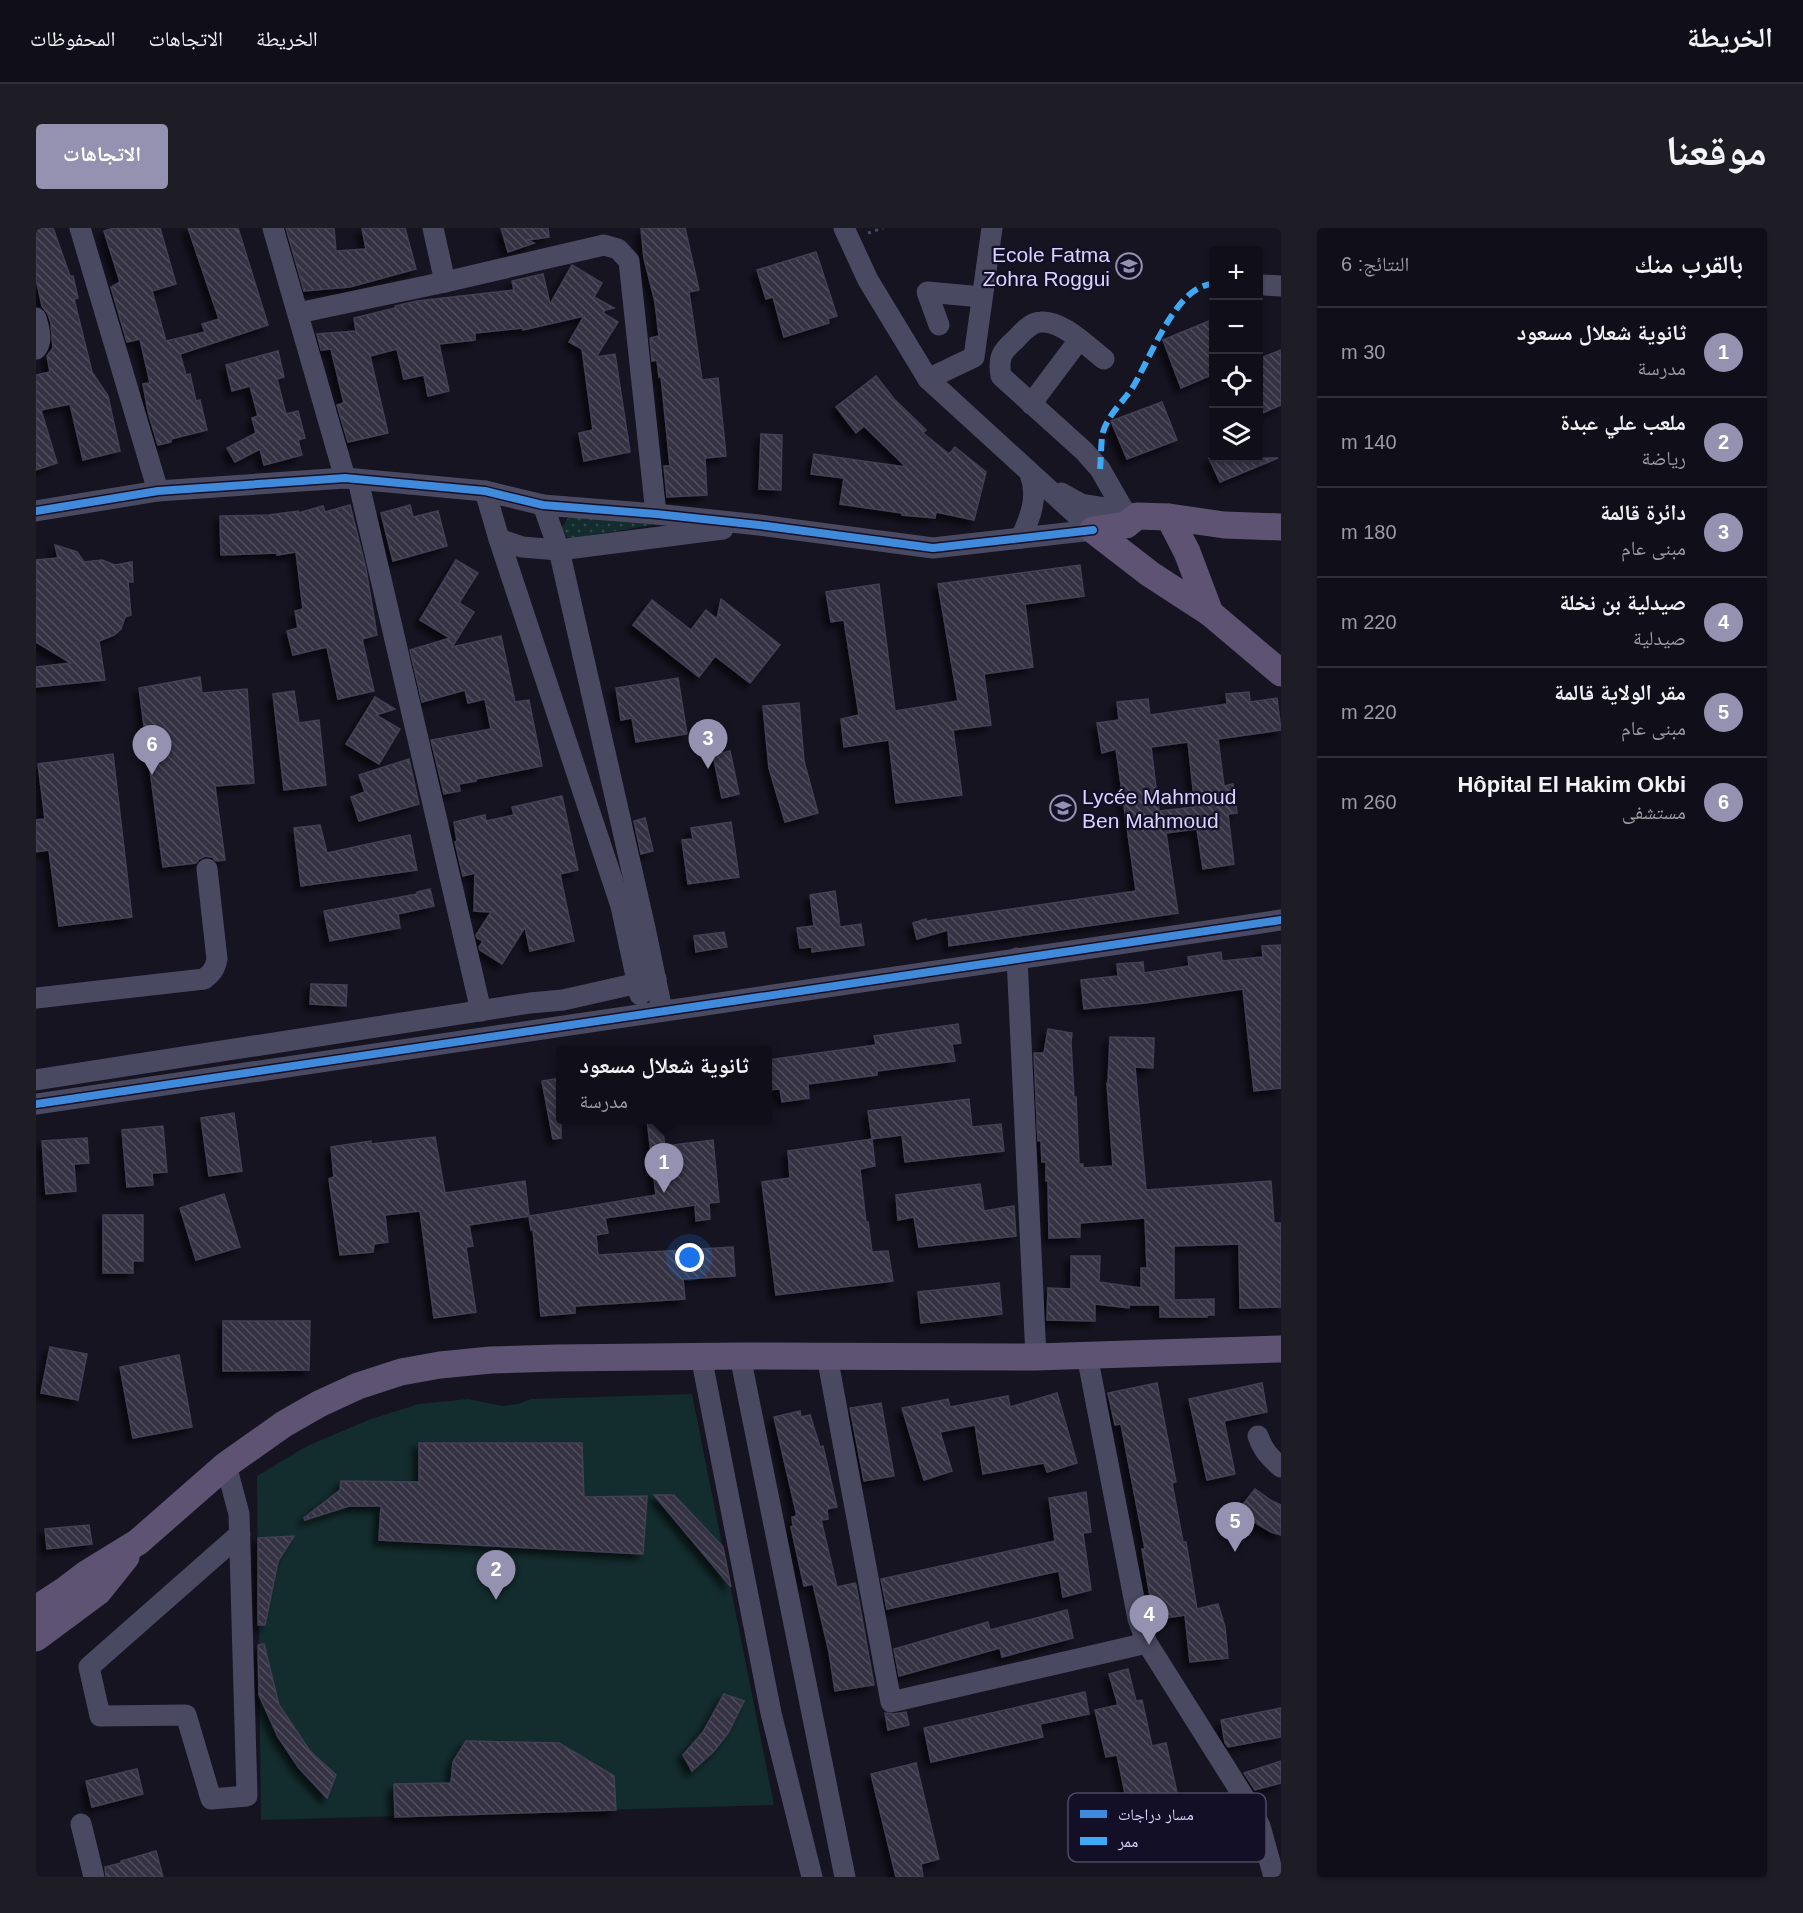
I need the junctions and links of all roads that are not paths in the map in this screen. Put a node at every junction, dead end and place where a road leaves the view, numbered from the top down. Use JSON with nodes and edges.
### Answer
{"nodes":[{"id":1,"x":80,"y":228,"type":"edge"},
{"id":2,"x":273,"y":228,"type":"edge"},
{"id":3,"x":433,"y":228,"type":"edge"},
{"id":4,"x":844,"y":228,"type":"edge"},
{"id":5,"x":992,"y":228,"type":"edge"},
{"id":6,"x":445,"y":282,"type":"junction"},
{"id":7,"x":982,"y":297,"type":"junction"},
{"id":8,"x":298,"y":313,"type":"junction"},
{"id":9,"x":36,"y":318,"type":"edge"},
{"id":10,"x":939,"y":326,"type":"dead end"},
{"id":11,"x":1079,"y":340,"type":"junction"},
{"id":12,"x":36,"y":350,"type":"edge"},
{"id":13,"x":1104,"y":360,"type":"dead end"},
{"id":14,"x":928,"y":379,"type":"junction"},
{"id":15,"x":1031,"y":404,"type":"junction"},
{"id":16,"x":1030,"y":474,"type":"junction"},
{"id":17,"x":351,"y":479,"type":"junction"},
{"id":18,"x":485,"y":491,"type":"junction"},
{"id":19,"x":158,"y":492,"type":"junction"},
{"id":20,"x":543,"y":505,"type":"junction"},
{"id":21,"x":36,"y":510,"type":"edge"},
{"id":22,"x":656,"y":514,"type":"junction"},
{"id":23,"x":1130,"y":514,"type":"junction"},
{"id":24,"x":1169,"y":517,"type":"junction"},
{"id":25,"x":759,"y":525,"type":"junction"},
{"id":26,"x":1224,"y":525,"type":"junction"},
{"id":27,"x":1281,"y":527,"type":"edge"},
{"id":28,"x":1093,"y":530,"type":"junction"},
{"id":29,"x":1022,"y":538,"type":"junction"},
{"id":30,"x":499,"y":539,"type":"junction"},
{"id":31,"x":559,"y":550,"type":"junction"},
{"id":32,"x":1187,"y":552,"type":"junction"},
{"id":33,"x":1150,"y":574,"type":"junction"},
{"id":34,"x":1210,"y":613,"type":"junction"},
{"id":35,"x":1281,"y":673,"type":"edge"},
{"id":36,"x":207,"y":869,"type":"dead end"},
{"id":37,"x":1281,"y":920,"type":"edge"},
{"id":38,"x":1017,"y":958,"type":"junction"},
{"id":39,"x":647,"y":980,"type":"junction"},
{"id":40,"x":36,"y":998,"type":"edge"},
{"id":41,"x":481,"y":1011,"type":"junction"},
{"id":42,"x":653,"y":1011,"type":"junction"},
{"id":43,"x":36,"y":1080,"type":"edge"},
{"id":44,"x":36,"y":1104,"type":"edge"},
{"id":45,"x":1281,"y":1349,"type":"edge"},
{"id":46,"x":1087,"y":1355,"type":"junction"},
{"id":47,"x":701,"y":1356,"type":"junction"},
{"id":48,"x":740,"y":1356,"type":"junction"},
{"id":49,"x":827,"y":1356,"type":"junction"},
{"id":50,"x":1036,"y":1357,"type":"junction"},
{"id":51,"x":1258,"y":1436,"type":"dead end"},
{"id":52,"x":226,"y":1465,"type":"junction"},
{"id":53,"x":1281,"y":1467,"type":"edge"},
{"id":54,"x":240,"y":1534,"type":"junction"},
{"id":55,"x":138,"y":1542,"type":"junction"},
{"id":56,"x":36,"y":1609,"type":"edge"},
{"id":57,"x":36,"y":1638,"type":"edge"},
{"id":58,"x":1147,"y":1642,"type":"junction"},
{"id":59,"x":1241,"y":1793,"type":"edge"},
{"id":60,"x":81,"y":1824,"type":"dead end"},
{"id":61,"x":1266,"y":1848,"type":"edge"},
{"id":62,"x":94,"y":1877,"type":"edge"},
{"id":63,"x":812,"y":1877,"type":"edge"},
{"id":64,"x":845,"y":1877,"type":"edge"},
{"id":65,"x":1274,"y":1877,"type":"edge"}],
"edges":[{"from":1,"to":19,"type":"street"},
{"from":2,"to":8,"type":"street"},
{"from":3,"to":6,"type":"street"},
{"from":4,"to":14,"type":"street"},
{"from":5,"to":7,"type":"street"},
{"from":6,"to":8,"type":"street"},
{"from":6,"to":22,"type":"street"},
{"from":7,"to":10,"type":"street"},
{"from":7,"to":14,"type":"street"},
{"from":8,"to":17,"type":"street"},
{"from":9,"to":12,"type":"street"},
{"from":11,"to":13,"type":"street"},
{"from":11,"to":15,"type":"street"},
{"from":11,"to":15,"type":"street"},
{"from":14,"to":16,"type":"street"},
{"from":15,"to":23,"type":"street"},
{"from":16,"to":23,"type":"street"},
{"from":16,"to":28,"type":"street"},
{"from":16,"to":29,"type":"street"},
{"from":17,"to":18,"type":"street"},
{"from":17,"to":19,"type":"street"},
{"from":17,"to":41,"type":"street"},
{"from":18,"to":20,"type":"street"},
{"from":18,"to":30,"type":"street"},
{"from":19,"to":21,"type":"street"},
{"from":20,"to":22,"type":"street"},
{"from":20,"to":31,"type":"street"},
{"from":22,"to":25,"type":"street"},
{"from":23,"to":24,"type":"main road"},
{"from":23,"to":28,"type":"main road"},
{"from":24,"to":26,"type":"main road"},
{"from":24,"to":32,"type":"main road"},
{"from":25,"to":29,"type":"street"},
{"from":25,"to":31,"type":"street"},
{"from":26,"to":27,"type":"main road"},
{"from":26,"to":32,"type":"main road"},
{"from":28,"to":29,"type":"street"},
{"from":28,"to":33,"type":"main road"},
{"from":30,"to":31,"type":"street"},
{"from":30,"to":39,"type":"street"},
{"from":31,"to":39,"type":"street"},
{"from":32,"to":33,"type":"main road"},
{"from":32,"to":34,"type":"main road"},
{"from":33,"to":34,"type":"main road"},
{"from":34,"to":35,"type":"main road"},
{"from":36,"to":40,"type":"street"},
{"from":37,"to":38,"type":"street"},
{"from":38,"to":42,"type":"street"},
{"from":38,"to":50,"type":"street"},
{"from":39,"to":41,"type":"street"},
{"from":39,"to":42,"type":"street"},
{"from":41,"to":43,"type":"street"},
{"from":42,"to":44,"type":"street"},
{"from":45,"to":46,"type":"main road"},
{"from":46,"to":50,"type":"main road"},
{"from":46,"to":58,"type":"street"},
{"from":47,"to":48,"type":"main road"},
{"from":47,"to":52,"type":"main road"},
{"from":47,"to":63,"type":"street"},
{"from":48,"to":49,"type":"main road"},
{"from":48,"to":64,"type":"street"},
{"from":49,"to":50,"type":"main road"},
{"from":49,"to":58,"type":"street"},
{"from":51,"to":53,"type":"street"},
{"from":52,"to":54,"type":"street"},
{"from":52,"to":55,"type":"main road"},
{"from":54,"to":54,"type":"street"},
{"from":55,"to":56,"type":"main road"},
{"from":55,"to":57,"type":"main road"},
{"from":58,"to":59,"type":"street"},
{"from":60,"to":62,"type":"street"},
{"from":61,"to":65,"type":"street"}]}
